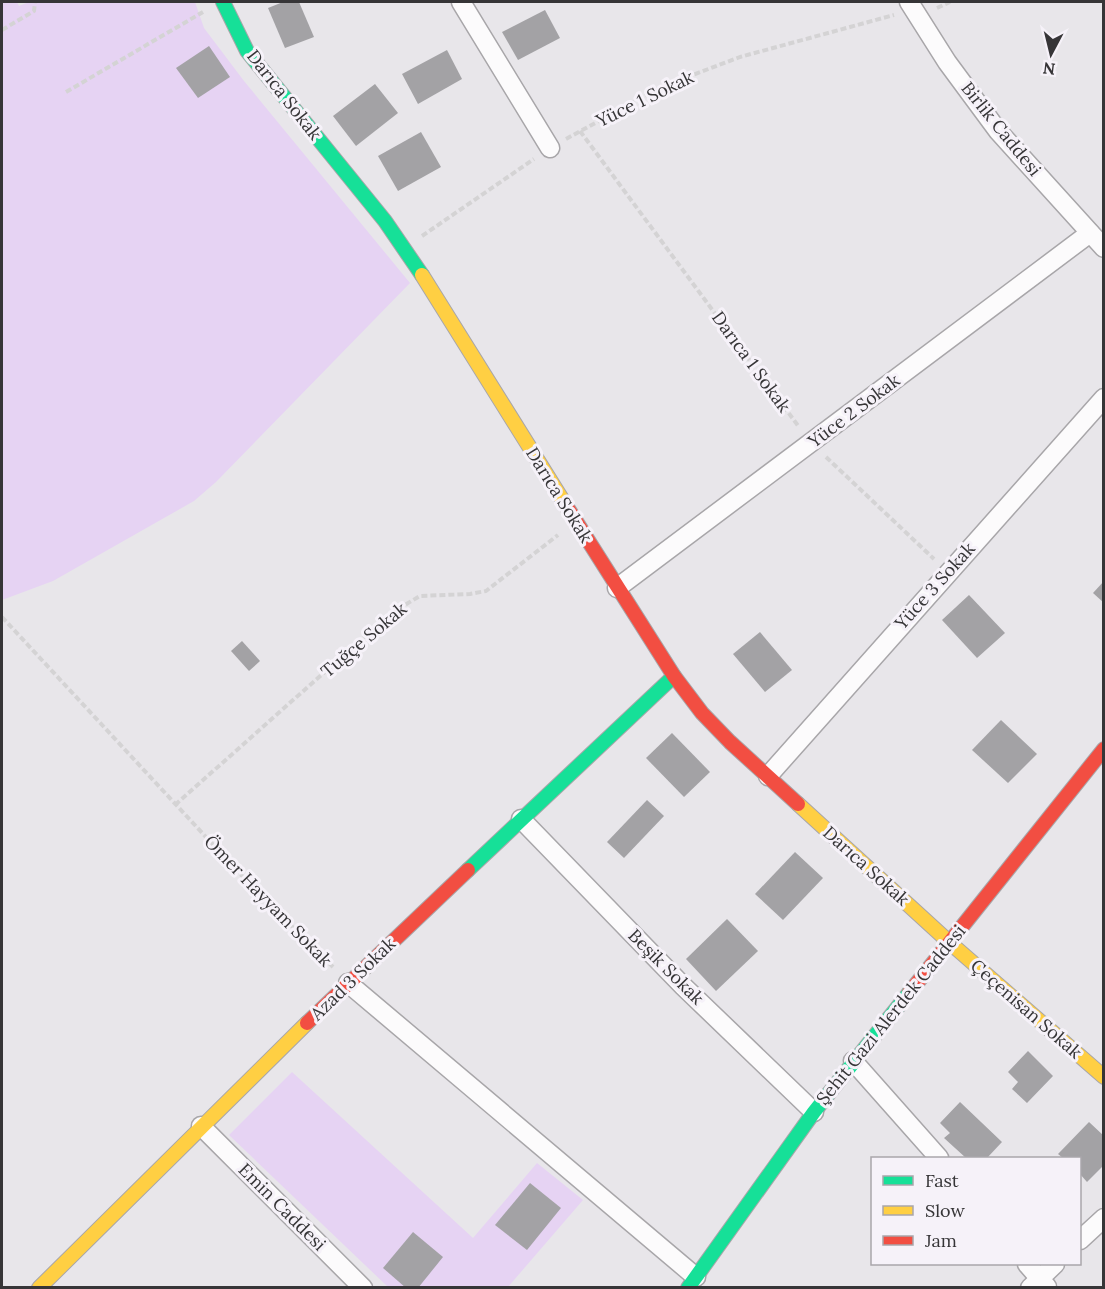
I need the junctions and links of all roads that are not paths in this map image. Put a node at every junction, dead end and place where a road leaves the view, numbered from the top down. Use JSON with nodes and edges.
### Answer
{"nodes":[{"id":1,"x":461,"y":2,"type":"edge"},
{"id":2,"x":218,"y":4,"type":"edge"},
{"id":3,"x":911,"y":6,"type":"edge"},
{"id":4,"x":550,"y":148,"type":"road end"},
{"id":5,"x":1090,"y":233,"type":"junction"},
{"id":6,"x":1104,"y":248,"type":"edge"},
{"id":7,"x":1104,"y":398,"type":"edge"},
{"id":8,"x":616,"y":588,"type":"junction"},
{"id":9,"x":674,"y":676,"type":"junction"},
{"id":10,"x":1104,"y":749,"type":"edge"},
{"id":11,"x":768,"y":776,"type":"junction"},
{"id":12,"x":521,"y":819,"type":"junction"},
{"id":13,"x":949,"y":942,"type":"junction"},
{"id":14,"x":348,"y":983,"type":"junction"},
{"id":15,"x":853,"y":1061,"type":"junction"},
{"id":16,"x":1104,"y":1077,"type":"edge"},
{"id":17,"x":814,"y":1112,"type":"junction"},
{"id":18,"x":201,"y":1126,"type":"junction"},
{"id":19,"x":938,"y":1157,"type":"edge"},
{"id":20,"x":1104,"y":1218,"type":"edge"},
{"id":21,"x":1081,"y":1239,"type":"edge"},
{"id":22,"x":1027,"y":1265,"type":"edge"},
{"id":23,"x":1053,"y":1265,"type":"edge"},
{"id":24,"x":692,"y":1282,"type":"edge"},
{"id":25,"x":1039,"y":1284,"type":"edge"},
{"id":26,"x":39,"y":1287,"type":"edge"},
{"id":27,"x":363,"y":1287,"type":"edge"}],
"edges":[{"from":1,"to":4,"type":"street"},
{"from":2,"to":8,"type":"street","name":"Darıca Sokak"},
{"from":3,"to":5,"type":"street","name":"Birlik Caddesi"},
{"from":5,"to":6,"type":"street","name":"Birlik Caddesi"},
{"from":5,"to":8,"type":"street","name":"Yüce 2 Sokak"},
{"from":7,"to":11,"type":"street","name":"Yüce 3 Sokak"},
{"from":8,"to":9,"type":"street","name":"Darıca Sokak"},
{"from":9,"to":11,"type":"street","name":"Darıca Sokak"},
{"from":9,"to":12,"type":"street","name":"Azad 3 Sokak"},
{"from":10,"to":13,"type":"street","name":"Şehit Gazi Alerdek Caddesi"},
{"from":11,"to":13,"type":"street","name":"Darıca Sokak"},
{"from":12,"to":14,"type":"street","name":"Azad 3 Sokak"},
{"from":12,"to":17,"type":"street","name":"Beşik Sokak"},
{"from":13,"to":15,"type":"street","name":"Şehit Gazi Alerdek Caddesi"},
{"from":13,"to":16,"type":"street","name":"Çeçenisan Sokak"},
{"from":14,"to":18,"type":"street","name":"Azad 3 Sokak"},
{"from":14,"to":24,"type":"street"},
{"from":15,"to":17,"type":"street","name":"Şehit Gazi Alerdek Caddesi"},
{"from":15,"to":19,"type":"street"},
{"from":17,"to":24,"type":"street","name":"Şehit Gazi Alerdek Caddesi"},
{"from":18,"to":26,"type":"street","name":"Azad 3 Sokak"},
{"from":18,"to":27,"type":"street","name":"Emin Caddesi"},
{"from":20,"to":21,"type":"street"},
{"from":22,"to":25,"type":"street"},
{"from":23,"to":25,"type":"street"}]}
